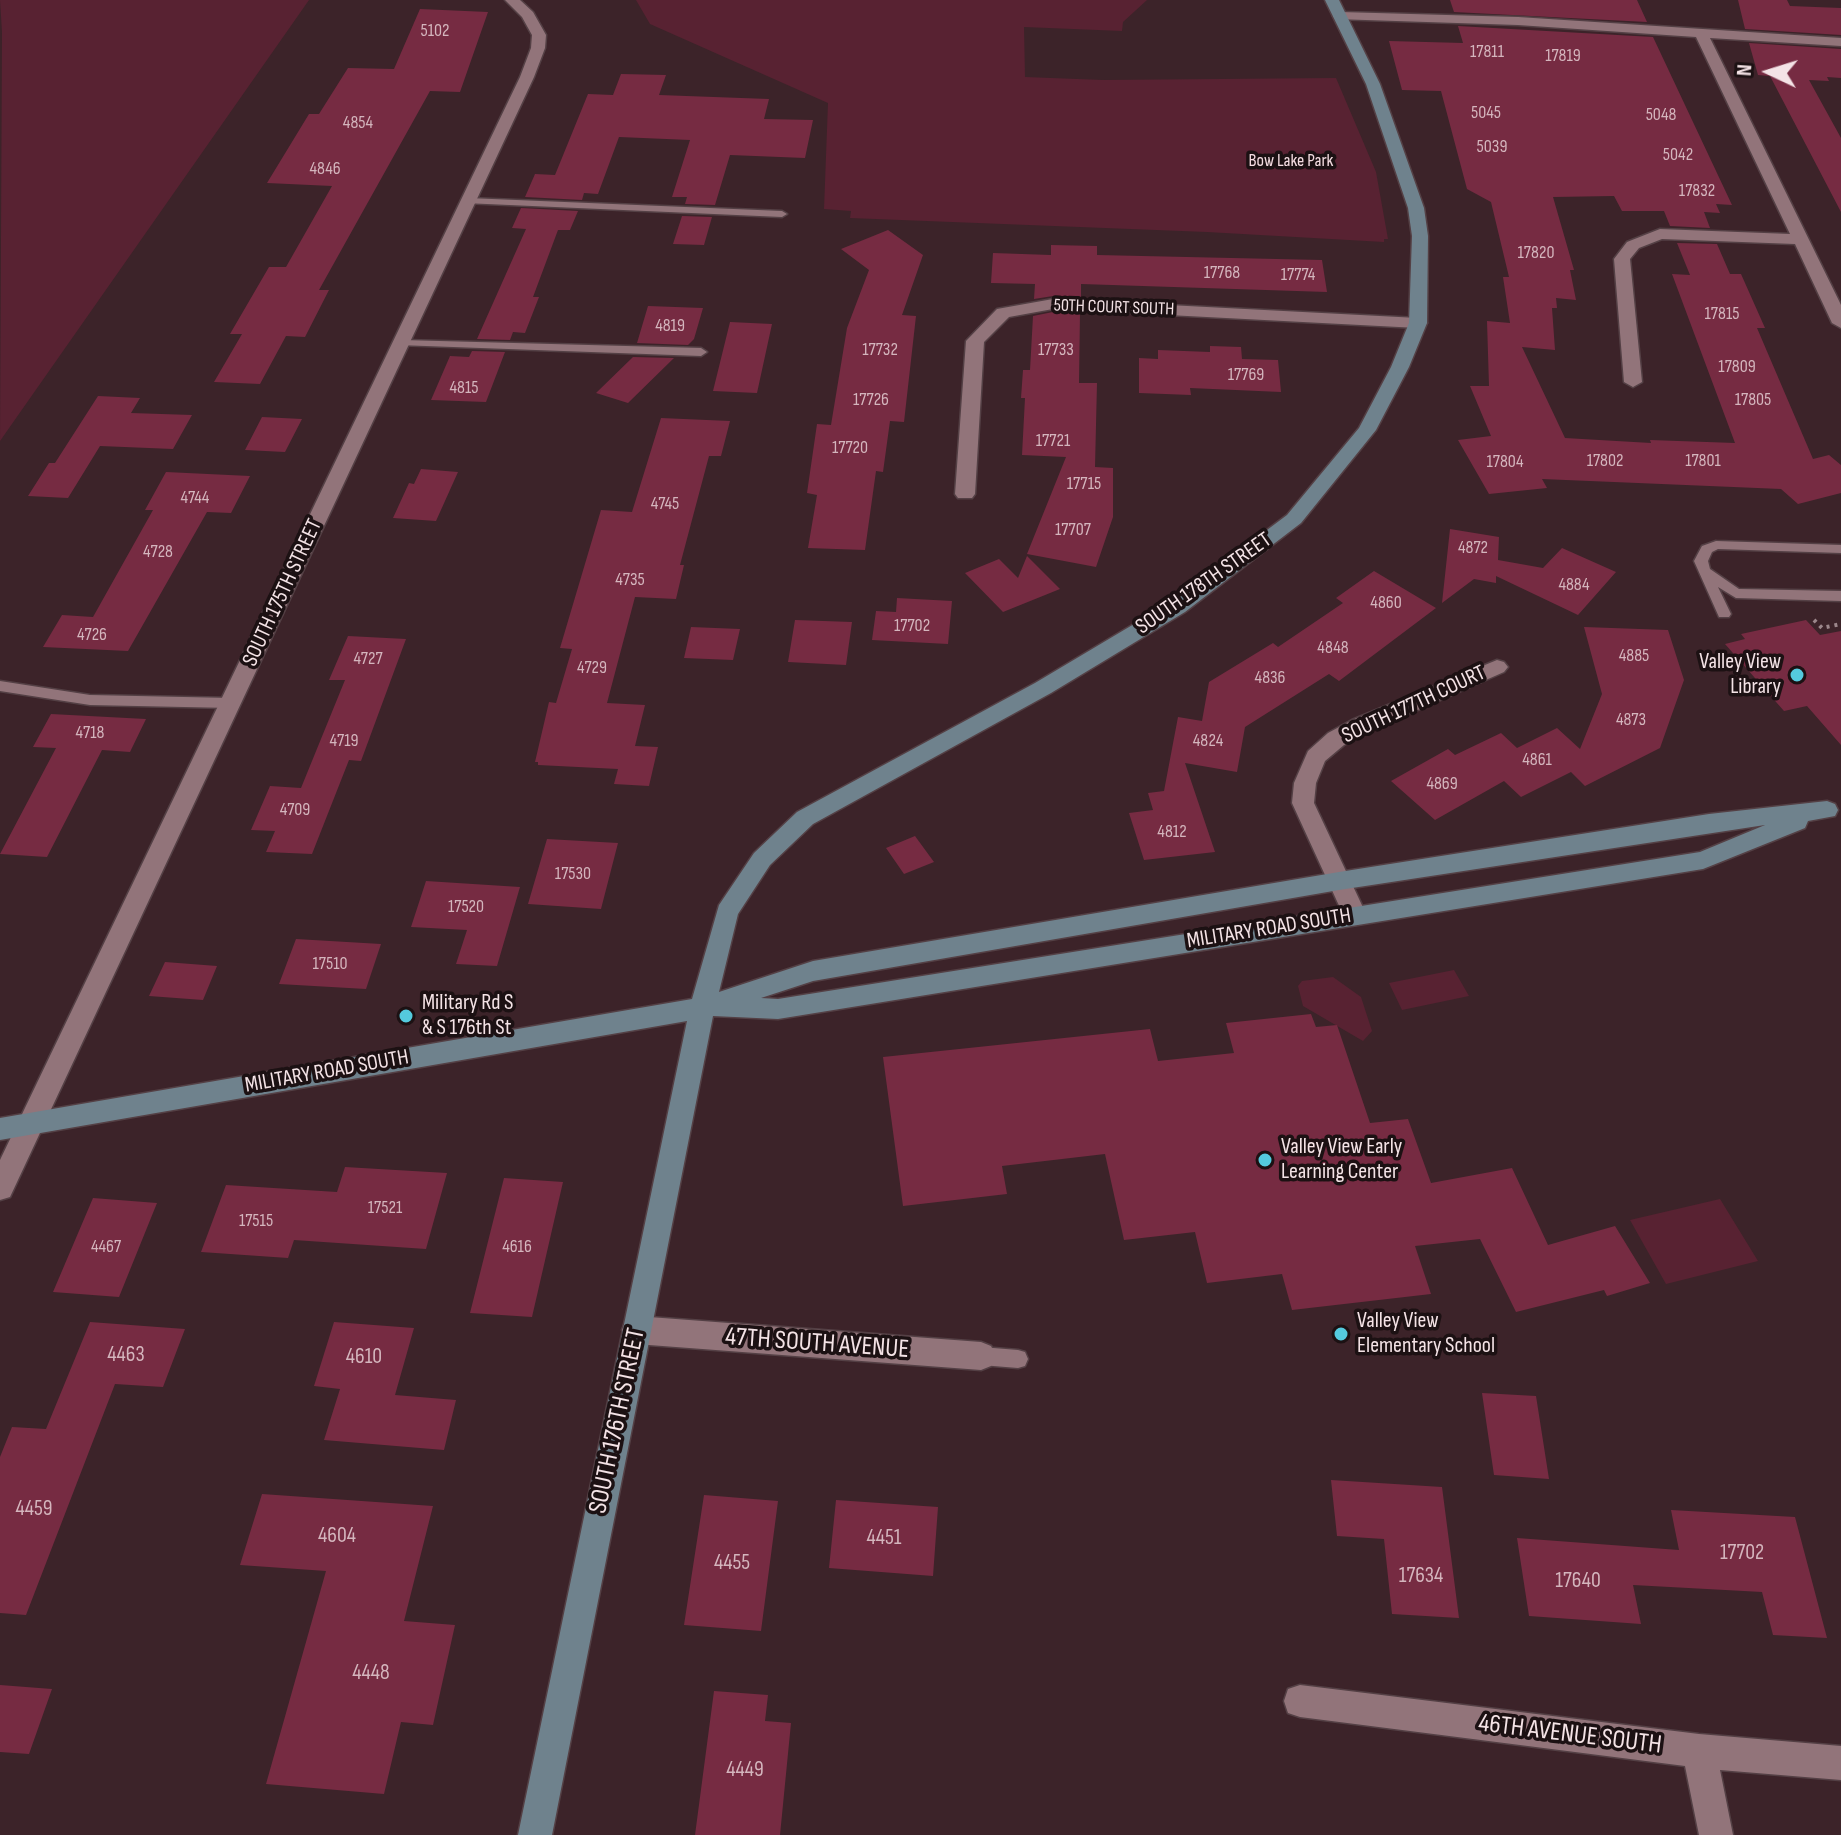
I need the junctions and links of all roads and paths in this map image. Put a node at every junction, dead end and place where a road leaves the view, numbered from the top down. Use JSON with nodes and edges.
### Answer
{"nodes":[{"id":1,"x":512,"y":0,"type":"edge"},
{"id":2,"x":1332,"y":0,"type":"edge"},
{"id":3,"x":1340,"y":16,"type":"junction"},
{"id":4,"x":1700,"y":31,"type":"junction"},
{"id":5,"x":1841,"y":42,"type":"edge"},
{"id":6,"x":468,"y":201,"type":"junction"},
{"id":7,"x":782,"y":214,"type":"dead end"},
{"id":8,"x":1799,"y":239,"type":"junction"},
{"id":9,"x":1418,"y":323,"type":"junction"},
{"id":10,"x":1841,"y":323,"type":"edge"},
{"id":11,"x":402,"y":343,"type":"junction"},
{"id":12,"x":701,"y":352,"type":"dead end"},
{"id":13,"x":1633,"y":382,"type":"dead end"},
{"id":14,"x":965,"y":494,"type":"dead end"},
{"id":15,"x":1841,"y":549,"type":"edge"},
{"id":16,"x":1704,"y":571,"type":"junction"},
{"id":17,"x":1841,"y":596,"type":"edge"},
{"id":18,"x":1724,"y":614,"type":"dead end"},
{"id":19,"x":1822,"y":628,"type":"dead end"},
{"id":20,"x":1816,"y":630,"type":"dead end"},
{"id":21,"x":1497,"y":667,"type":"dead end"},
{"id":22,"x":0,"y":686,"type":"edge"},
{"id":23,"x":231,"y":703,"type":"junction"},
{"id":24,"x":1834,"y":808,"type":"edge"},
{"id":25,"x":1339,"y":881,"type":"junction"},
{"id":26,"x":1355,"y":916,"type":"junction"},
{"id":27,"x":702,"y":1008,"type":"junction"},
{"id":28,"x":32,"y":1121,"type":"junction"},
{"id":29,"x":0,"y":1129,"type":"edge"},
{"id":30,"x":0,"y":1188,"type":"edge"},
{"id":31,"x":636,"y":1330,"type":"junction"},
{"id":32,"x":999,"y":1357,"type":"dead end"},
{"id":33,"x":1300,"y":1701,"type":"dead end"},
{"id":34,"x":1699,"y":1751,"type":"junction"},
{"id":35,"x":1841,"y":1763,"type":"edge"},
{"id":36,"x":535,"y":1835,"type":"edge"},
{"id":37,"x":1716,"y":1835,"type":"edge"}],
"edges":[{"from":1,"to":6,"type":"street","name":"SOUTH 175TH STREET"},
{"from":2,"to":3,"type":"street","name":"SOUTH 178TH STREET"},
{"from":3,"to":4,"type":"street"},
{"from":3,"to":9,"type":"street","name":"SOUTH 178TH STREET"},
{"from":4,"to":5,"type":"street"},
{"from":4,"to":8,"type":"street"},
{"from":6,"to":7,"type":"lane"},
{"from":6,"to":11,"type":"street","name":"SOUTH 175TH STREET"},
{"from":8,"to":10,"type":"street"},
{"from":8,"to":13,"type":"street"},
{"from":9,"to":14,"type":"street","name":"50TH COURT SOUTH"},
{"from":9,"to":27,"type":"street","name":"SOUTH 178TH STREET"},
{"from":11,"to":12,"type":"lane"},
{"from":11,"to":23,"type":"street","name":"SOUTH 175TH STREET"},
{"from":15,"to":16,"type":"lane"},
{"from":16,"to":17,"type":"lane"},
{"from":16,"to":18,"type":"lane"},
{"from":19,"to":20,"type":"path"},
{"from":21,"to":25,"type":"street","name":"SOUTH 177TH COURT"},
{"from":22,"to":23,"type":"lane"},
{"from":23,"to":28,"type":"street","name":"SOUTH 175TH STREET"},
{"from":24,"to":25,"type":"street","name":"MILITARY ROAD SOUTH"},
{"from":24,"to":26,"type":"street","name":"MILITARY ROAD SOUTH"},
{"from":25,"to":26,"type":"street","name":"SOUTH 177TH COURT"},
{"from":25,"to":27,"type":"street","name":"MILITARY ROAD SOUTH"},
{"from":26,"to":27,"type":"street","name":"MILITARY ROAD SOUTH"},
{"from":27,"to":28,"type":"street","name":"MILITARY ROAD SOUTH"},
{"from":27,"to":31,"type":"street","name":"SOUTH 176TH STREET"},
{"from":28,"to":29,"type":"street","name":"MILITARY ROAD SOUTH"},
{"from":28,"to":30,"type":"street","name":"SOUTH 175TH STREET"},
{"from":31,"to":32,"type":"street","name":"47TH SOUTH AVENUE"},
{"from":31,"to":36,"type":"street","name":"SOUTH 176TH STREET"},
{"from":33,"to":34,"type":"street","name":"46TH AVENUE SOUTH"},
{"from":34,"to":35,"type":"street","name":"46TH AVENUE SOUTH"},
{"from":34,"to":37,"type":"street"}]}
